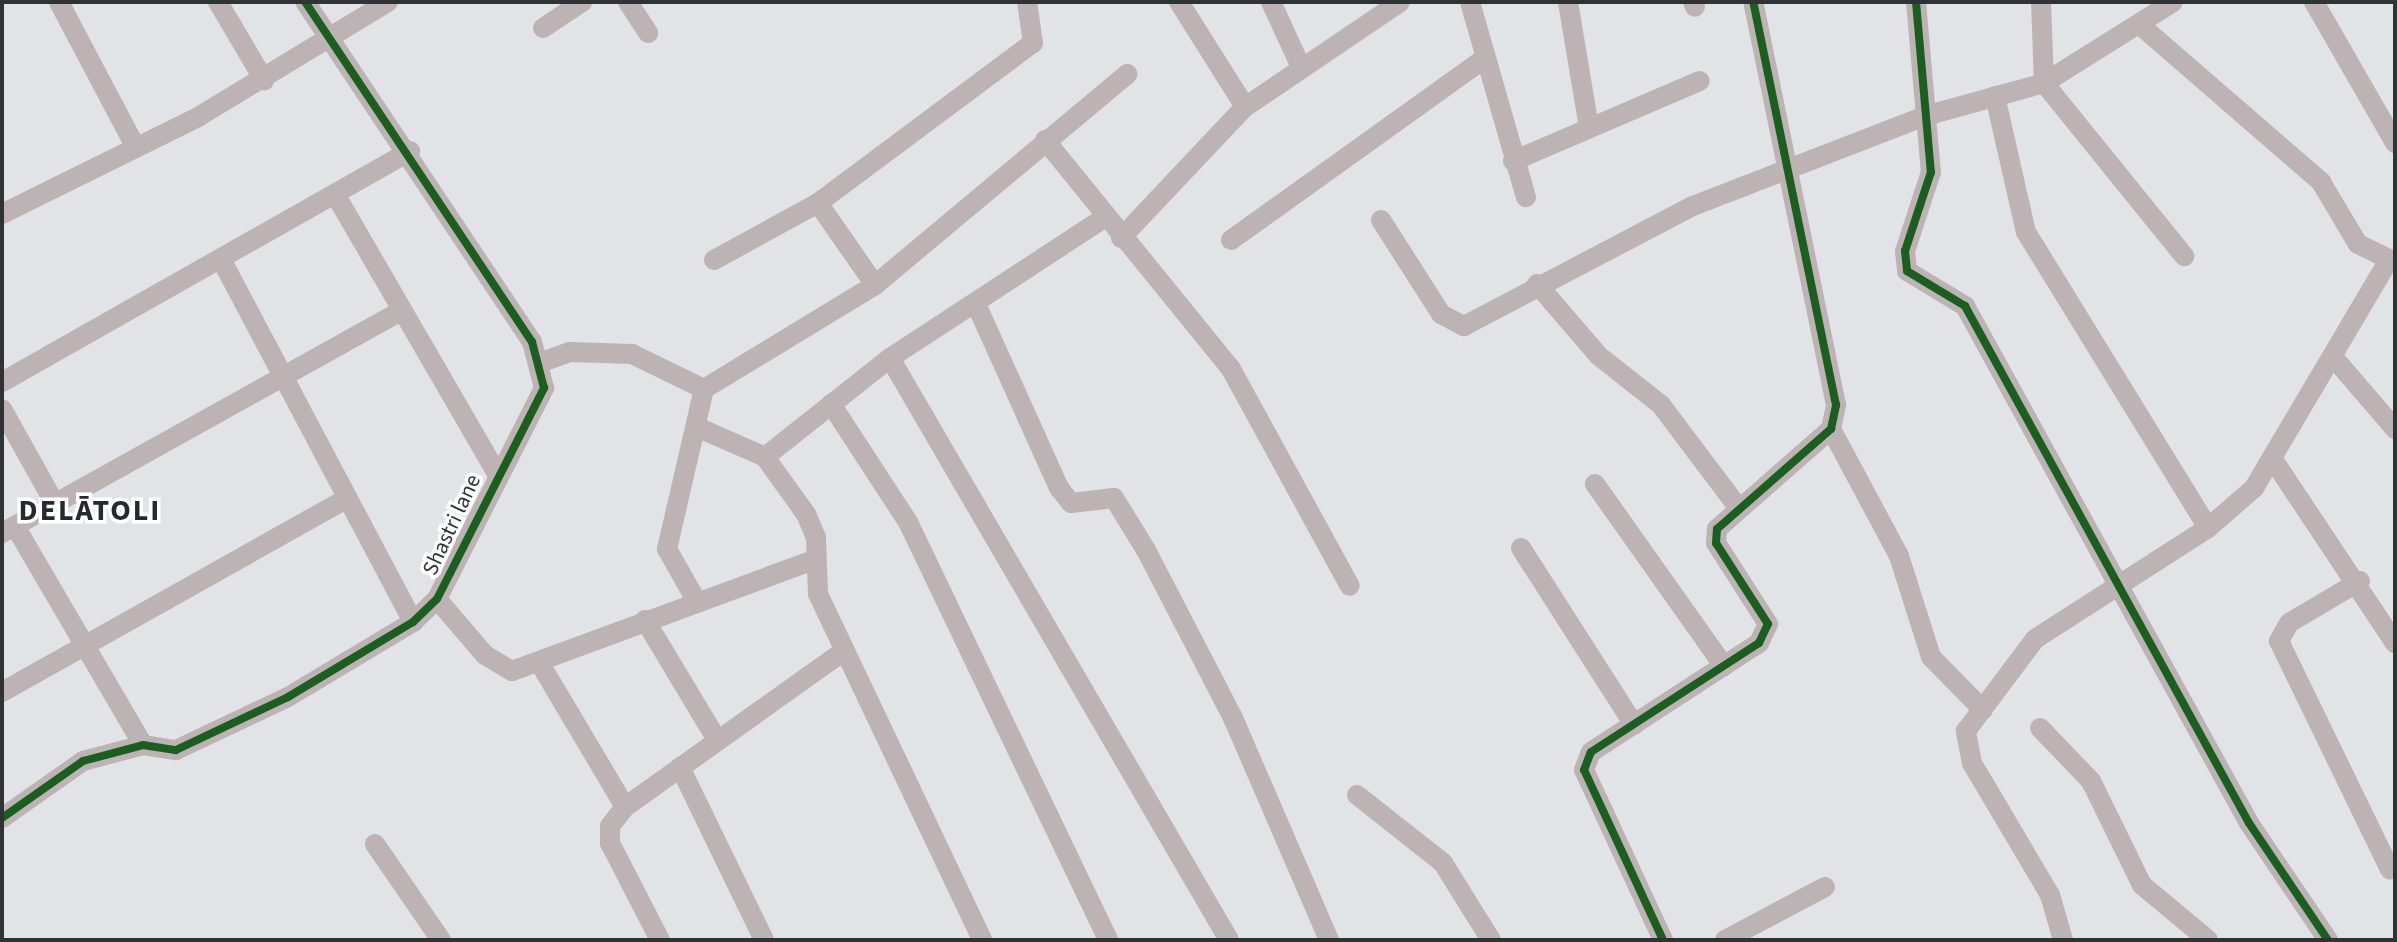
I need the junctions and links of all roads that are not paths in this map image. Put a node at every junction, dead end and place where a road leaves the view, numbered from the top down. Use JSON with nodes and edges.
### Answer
{"nodes":[{"id":1,"x":59,"y":2,"type":"edge"},
{"id":2,"x":218,"y":2,"type":"edge"},
{"id":3,"x":305,"y":2,"type":"edge"},
{"id":4,"x":388,"y":2,"type":"edge"},
{"id":5,"x":582,"y":2,"type":"edge"},
{"id":6,"x":628,"y":2,"type":"edge"},
{"id":7,"x":1027,"y":2,"type":"edge"},
{"id":8,"x":1179,"y":2,"type":"edge"},
{"id":9,"x":1271,"y":2,"type":"edge"},
{"id":10,"x":1400,"y":2,"type":"edge"},
{"id":11,"x":1470,"y":2,"type":"edge"},
{"id":12,"x":1568,"y":2,"type":"edge"},
{"id":13,"x":1753,"y":2,"type":"edge"},
{"id":14,"x":1916,"y":2,"type":"edge"},
{"id":15,"x":2041,"y":2,"type":"edge"},
{"id":16,"x":2173,"y":2,"type":"edge"},
{"id":17,"x":2314,"y":2,"type":"edge"},
{"id":18,"x":2140,"y":25,"type":"junction"},
{"id":19,"x":543,"y":28,"type":"dead end"},
{"id":20,"x":648,"y":33,"type":"dead end"},
{"id":21,"x":334,"y":40,"type":"junction"},
{"id":22,"x":1484,"y":59,"type":"junction"},
{"id":23,"x":1300,"y":65,"type":"junction"},
{"id":24,"x":1127,"y":74,"type":"dead end"},
{"id":25,"x":264,"y":80,"type":"junction"},
{"id":26,"x":1700,"y":81,"type":"dead end"},
{"id":27,"x":2044,"y":83,"type":"junction"},
{"id":28,"x":1995,"y":96,"type":"junction"},
{"id":29,"x":1245,"y":107,"type":"junction"},
{"id":30,"x":1925,"y":116,"type":"junction"},
{"id":31,"x":1589,"y":127,"type":"junction"},
{"id":32,"x":1045,"y":140,"type":"junction"},
{"id":33,"x":2395,"y":143,"type":"edge"},
{"id":34,"x":135,"y":146,"type":"junction"},
{"id":35,"x":410,"y":151,"type":"junction"},
{"id":36,"x":1513,"y":161,"type":"junction"},
{"id":37,"x":1784,"y":171,"type":"junction"},
{"id":38,"x":335,"y":194,"type":"junction"},
{"id":39,"x":1526,"y":197,"type":"dead end"},
{"id":40,"x":818,"y":203,"type":"junction"},
{"id":41,"x":2,"y":214,"type":"edge"},
{"id":42,"x":1104,"y":218,"type":"junction"},
{"id":43,"x":1381,"y":220,"type":"dead end"},
{"id":44,"x":1121,"y":238,"type":"junction"},
{"id":45,"x":1231,"y":240,"type":"dead end"},
{"id":46,"x":2184,"y":256,"type":"dead end"},
{"id":47,"x":221,"y":259,"type":"junction"},
{"id":48,"x":714,"y":260,"type":"dead end"},
{"id":49,"x":2391,"y":262,"type":"edge"},
{"id":50,"x":1537,"y":284,"type":"junction"},
{"id":51,"x":875,"y":285,"type":"junction"},
{"id":52,"x":976,"y":304,"type":"junction"},
{"id":53,"x":401,"y":311,"type":"junction"},
{"id":54,"x":890,"y":358,"type":"junction"},
{"id":55,"x":2334,"y":358,"type":"junction"},
{"id":56,"x":542,"y":362,"type":"junction"},
{"id":57,"x":2,"y":382,"type":"edge"},
{"id":58,"x":284,"y":382,"type":"junction"},
{"id":59,"x":704,"y":389,"type":"junction"},
{"id":60,"x":831,"y":404,"type":"junction"},
{"id":61,"x":2,"y":409,"type":"edge"},
{"id":62,"x":699,"y":428,"type":"junction"},
{"id":63,"x":1831,"y":429,"type":"junction"},
{"id":64,"x":2395,"y":429,"type":"edge"},
{"id":65,"x":765,"y":457,"type":"junction"},
{"id":66,"x":2274,"y":461,"type":"junction"},
{"id":67,"x":496,"y":472,"type":"junction"},
{"id":68,"x":1595,"y":484,"type":"dead end"},
{"id":69,"x":347,"y":498,"type":"junction"},
{"id":70,"x":55,"y":504,"type":"junction"},
{"id":71,"x":1738,"y":507,"type":"junction"},
{"id":72,"x":2208,"y":528,"type":"junction"},
{"id":73,"x":8,"y":529,"type":"edge"},
{"id":74,"x":1521,"y":548,"type":"dead end"},
{"id":75,"x":816,"y":559,"type":"junction"},
{"id":76,"x":2360,"y":581,"type":"junction"},
{"id":77,"x":2119,"y":585,"type":"junction"},
{"id":78,"x":1350,"y":586,"type":"dead end"},
{"id":79,"x":437,"y":599,"type":"junction"},
{"id":80,"x":697,"y":602,"type":"junction"},
{"id":81,"x":645,"y":620,"type":"junction"},
{"id":82,"x":413,"y":622,"type":"junction"},
{"id":83,"x":2395,"y":643,"type":"edge"},
{"id":84,"x":87,"y":646,"type":"junction"},
{"id":85,"x":844,"y":651,"type":"junction"},
{"id":86,"x":539,"y":662,"type":"junction"},
{"id":87,"x":1724,"y":666,"type":"junction"},
{"id":88,"x":2,"y":692,"type":"edge"},
{"id":89,"x":1983,"y":710,"type":"junction"},
{"id":90,"x":1634,"y":725,"type":"junction"},
{"id":91,"x":2040,"y":728,"type":"dead end"},
{"id":92,"x":717,"y":740,"type":"junction"},
{"id":93,"x":143,"y":745,"type":"junction"},
{"id":94,"x":680,"y":767,"type":"junction"},
{"id":95,"x":1357,"y":795,"type":"dead end"},
{"id":96,"x":625,"y":807,"type":"junction"},
{"id":97,"x":2,"y":818,"type":"edge"},
{"id":98,"x":375,"y":844,"type":"dead end"},
{"id":99,"x":2390,"y":870,"type":"dead end"},
{"id":100,"x":1825,"y":887,"type":"dead end"},
{"id":101,"x":441,"y":940,"type":"edge"},
{"id":102,"x":660,"y":940,"type":"edge"},
{"id":103,"x":764,"y":940,"type":"edge"},
{"id":104,"x":982,"y":940,"type":"edge"},
{"id":105,"x":1108,"y":940,"type":"edge"},
{"id":106,"x":1229,"y":940,"type":"edge"},
{"id":107,"x":1329,"y":940,"type":"edge"},
{"id":108,"x":1491,"y":940,"type":"edge"},
{"id":109,"x":1663,"y":940,"type":"edge"},
{"id":110,"x":1725,"y":940,"type":"edge"},
{"id":111,"x":2063,"y":940,"type":"edge"},
{"id":112,"x":2208,"y":940,"type":"edge"},
{"id":113,"x":2328,"y":940,"type":"edge"}],
"edges":[{"from":1,"to":34,"type":"street"},
{"from":2,"to":25,"type":"street"},
{"from":3,"to":21,"type":"street"},
{"from":4,"to":21,"type":"street"},
{"from":5,"to":19,"type":"street"},
{"from":6,"to":20,"type":"street"},
{"from":7,"to":40,"type":"street"},
{"from":8,"to":29,"type":"street"},
{"from":9,"to":23,"type":"street"},
{"from":10,"to":23,"type":"street"},
{"from":11,"to":22,"type":"street"},
{"from":12,"to":31,"type":"street"},
{"from":13,"to":37,"type":"street"},
{"from":14,"to":30,"type":"street"},
{"from":15,"to":27,"type":"street"},
{"from":16,"to":18,"type":"street"},
{"from":17,"to":33,"type":"street"},
{"from":18,"to":27,"type":"street"},
{"from":18,"to":49,"type":"street"},
{"from":21,"to":25,"type":"street"},
{"from":21,"to":35,"type":"street"},
{"from":22,"to":36,"type":"street"},
{"from":22,"to":45,"type":"street"},
{"from":23,"to":29,"type":"street"},
{"from":24,"to":32,"type":"street"},
{"from":25,"to":34,"type":"street"},
{"from":26,"to":31,"type":"street"},
{"from":27,"to":28,"type":"street"},
{"from":27,"to":46,"type":"street"},
{"from":28,"to":30,"type":"street"},
{"from":28,"to":72,"type":"street"},
{"from":29,"to":44,"type":"street"},
{"from":30,"to":37,"type":"street"},
{"from":30,"to":77,"type":"street"},
{"from":31,"to":36,"type":"street"},
{"from":32,"to":42,"type":"street"},
{"from":32,"to":51,"type":"street"},
{"from":34,"to":41,"type":"street"},
{"from":35,"to":38,"type":"street"},
{"from":35,"to":56,"type":"street"},
{"from":36,"to":39,"type":"street"},
{"from":37,"to":50,"type":"street"},
{"from":37,"to":63,"type":"street"},
{"from":38,"to":47,"type":"street"},
{"from":38,"to":53,"type":"street"},
{"from":40,"to":48,"type":"street"},
{"from":40,"to":51,"type":"street"},
{"from":42,"to":44,"type":"street"},
{"from":42,"to":52,"type":"street"},
{"from":43,"to":50,"type":"street"},
{"from":44,"to":78,"type":"street"},
{"from":47,"to":57,"type":"street"},
{"from":47,"to":58,"type":"street"},
{"from":49,"to":55,"type":"street"},
{"from":50,"to":71,"type":"street"},
{"from":51,"to":59,"type":"street"},
{"from":52,"to":54,"type":"street"},
{"from":52,"to":107,"type":"street"},
{"from":53,"to":58,"type":"street"},
{"from":53,"to":67,"type":"street"},
{"from":54,"to":60,"type":"street"},
{"from":54,"to":106,"type":"street"},
{"from":55,"to":64,"type":"street"},
{"from":55,"to":66,"type":"street"},
{"from":56,"to":59,"type":"street"},
{"from":56,"to":67,"type":"street","name":"Shastri lane"},
{"from":58,"to":69,"type":"street"},
{"from":58,"to":70,"type":"street"},
{"from":59,"to":62,"type":"street"},
{"from":60,"to":65,"type":"street"},
{"from":60,"to":105,"type":"street"},
{"from":61,"to":70,"type":"street"},
{"from":62,"to":65,"type":"street"},
{"from":62,"to":80,"type":"street"},
{"from":63,"to":71,"type":"street"},
{"from":63,"to":89,"type":"street"},
{"from":65,"to":75,"type":"street"},
{"from":66,"to":72,"type":"street"},
{"from":66,"to":76,"type":"street"},
{"from":67,"to":79,"type":"street","name":"Shastri lane"},
{"from":68,"to":87,"type":"street"},
{"from":69,"to":82,"type":"street"},
{"from":69,"to":84,"type":"street"},
{"from":70,"to":73,"type":"street"},
{"from":71,"to":87,"type":"street"},
{"from":72,"to":77,"type":"street"},
{"from":73,"to":84,"type":"street"},
{"from":74,"to":90,"type":"street"},
{"from":75,"to":80,"type":"street"},
{"from":75,"to":85,"type":"street"},
{"from":76,"to":83,"type":"street"},
{"from":76,"to":99,"type":"street"},
{"from":77,"to":89,"type":"street"},
{"from":77,"to":113,"type":"street"},
{"from":79,"to":82,"type":"street","name":"Shastri lane"},
{"from":79,"to":86,"type":"street"},
{"from":80,"to":81,"type":"street"},
{"from":81,"to":86,"type":"street"},
{"from":81,"to":92,"type":"street"},
{"from":82,"to":93,"type":"street","name":"Shastri lane"},
{"from":84,"to":88,"type":"street"},
{"from":84,"to":93,"type":"street"},
{"from":85,"to":92,"type":"street"},
{"from":85,"to":104,"type":"street"},
{"from":86,"to":96,"type":"street"},
{"from":87,"to":90,"type":"street"},
{"from":89,"to":111,"type":"street"},
{"from":90,"to":109,"type":"street"},
{"from":91,"to":112,"type":"street"},
{"from":92,"to":94,"type":"street"},
{"from":93,"to":97,"type":"street","name":"Shastri lane"},
{"from":94,"to":96,"type":"street"},
{"from":94,"to":103,"type":"street"},
{"from":95,"to":108,"type":"street"},
{"from":96,"to":102,"type":"street"},
{"from":98,"to":101,"type":"street"},
{"from":100,"to":110,"type":"street"}]}
